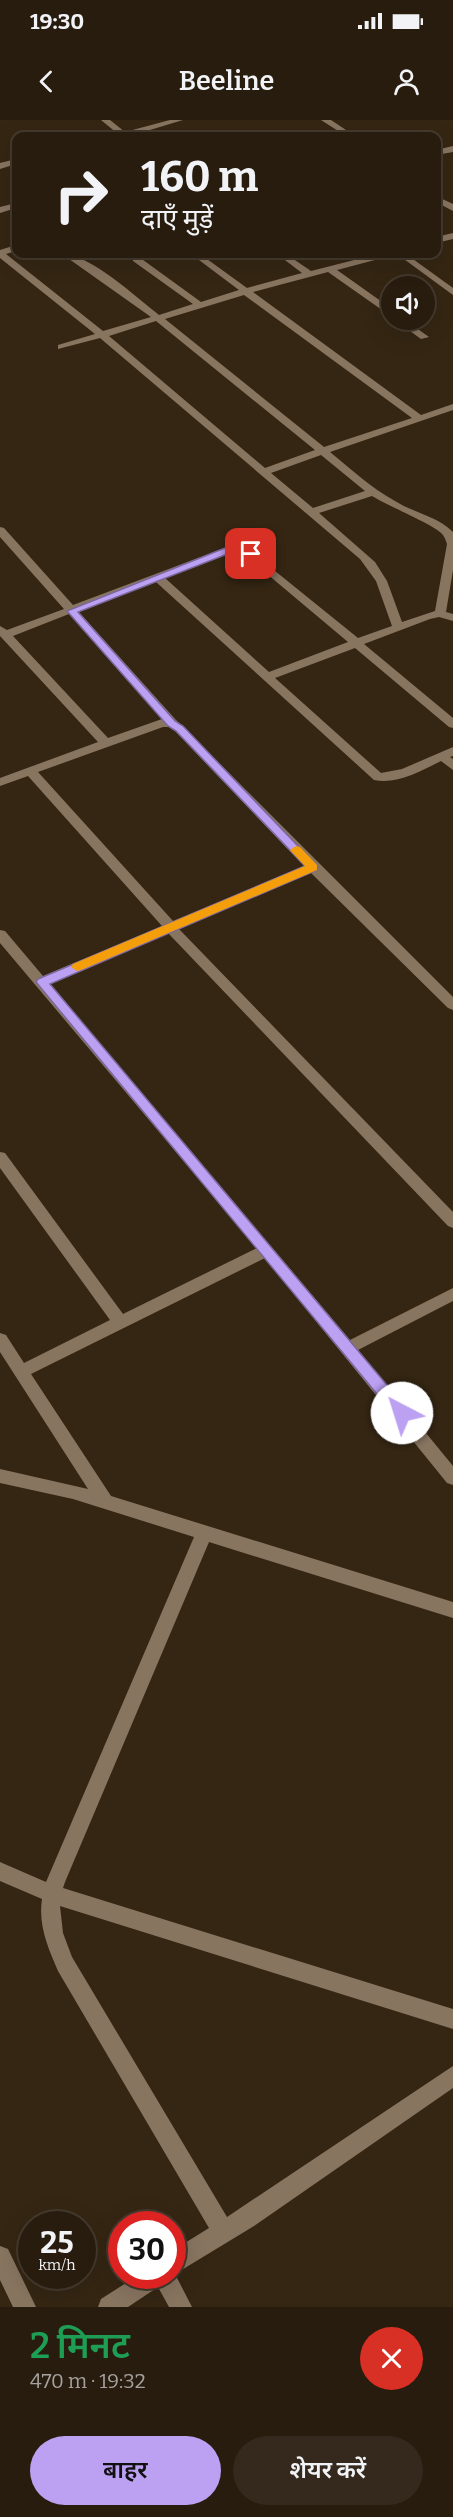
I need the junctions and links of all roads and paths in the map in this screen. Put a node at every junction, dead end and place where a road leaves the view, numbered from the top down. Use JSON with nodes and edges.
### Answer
{"nodes":[{"id":1,"x":105,"y":120,"type":"edge"},
{"id":2,"x":179,"y":120,"type":"edge"},
{"id":3,"x":325,"y":120,"type":"edge"},
{"id":4,"x":118,"y":132,"type":"edge"},
{"id":5,"x":137,"y":132,"type":"edge"},
{"id":6,"x":344,"y":132,"type":"edge"},
{"id":7,"x":0,"y":253,"type":"edge"},
{"id":8,"x":72,"y":258,"type":"edge"},
{"id":9,"x":201,"y":258,"type":"edge"},
{"id":10,"x":287,"y":258,"type":"edge"},
{"id":11,"x":372,"y":258,"type":"edge"},
{"id":12,"x":406,"y":258,"type":"edge"},
{"id":13,"x":136,"y":259,"type":"dead end"},
{"id":14,"x":330,"y":269,"type":"junction"},
{"id":15,"x":310,"y":274,"type":"junction"},
{"id":16,"x":247,"y":291,"type":"junction"},
{"id":17,"x":453,"y":292,"type":"edge"},
{"id":18,"x":200,"y":305,"type":"junction"},
{"id":19,"x":381,"y":306,"type":"edge"},
{"id":20,"x":159,"y":318,"type":"junction"},
{"id":21,"x":414,"y":330,"type":"edge"},
{"id":22,"x":102,"y":335,"type":"junction"},
{"id":23,"x":424,"y":337,"type":"dead end"},
{"id":24,"x":61,"y":347,"type":"dead end"},
{"id":25,"x":453,"y":407,"type":"edge"},
{"id":26,"x":419,"y":418,"type":"junction"},
{"id":27,"x":323,"y":451,"type":"junction"},
{"id":28,"x":265,"y":471,"type":"junction"},
{"id":29,"x":373,"y":492,"type":"junction"},
{"id":30,"x":314,"y":512,"type":"junction"},
{"id":31,"x":0,"y":530,"type":"edge"},
{"id":32,"x":158,"y":578,"type":"junction"},
{"id":33,"x":72,"y":611,"type":"junction"},
{"id":34,"x":440,"y":614,"type":"junction"},
{"id":35,"x":453,"y":618,"type":"edge"},
{"id":36,"x":398,"y":628,"type":"junction"},
{"id":37,"x":3,"y":632,"type":"edge"},
{"id":38,"x":357,"y":644,"type":"junction"},
{"id":39,"x":266,"y":677,"type":"junction"},
{"id":40,"x":172,"y":723,"type":"junction"},
{"id":41,"x":453,"y":724,"type":"edge"},
{"id":42,"x":106,"y":744,"type":"junction"},
{"id":43,"x":447,"y":754,"type":"edge"},
{"id":44,"x":453,"y":766,"type":"edge"},
{"id":45,"x":30,"y":771,"type":"junction"},
{"id":46,"x":0,"y":782,"type":"edge"},
{"id":47,"x":312,"y":867,"type":"junction"},
{"id":48,"x":170,"y":927,"type":"junction"},
{"id":49,"x":0,"y":934,"type":"edge"},
{"id":50,"x":42,"y":982,"type":"junction"},
{"id":51,"x":453,"y":1005,"type":"edge"},
{"id":52,"x":0,"y":1157,"type":"edge"},
{"id":53,"x":453,"y":1222,"type":"edge"},
{"id":54,"x":267,"y":1250,"type":"junction"},
{"id":55,"x":453,"y":1294,"type":"edge"},
{"id":56,"x":121,"y":1323,"type":"junction"},
{"id":57,"x":0,"y":1339,"type":"edge"},
{"id":58,"x":348,"y":1348,"type":"junction"},
{"id":59,"x":21,"y":1372,"type":"junction"},
{"id":60,"x":0,"y":1476,"type":"edge"},
{"id":61,"x":453,"y":1478,"type":"edge"},
{"id":62,"x":105,"y":1502,"type":"junction"},
{"id":63,"x":204,"y":1533,"type":"junction"},
{"id":64,"x":453,"y":1610,"type":"edge"},
{"id":65,"x":0,"y":1871,"type":"edge"},
{"id":66,"x":52,"y":1894,"type":"junction"},
{"id":67,"x":453,"y":2019,"type":"edge"},
{"id":68,"x":453,"y":2076,"type":"edge"},
{"id":69,"x":222,"y":2231,"type":"junction"},
{"id":70,"x":186,"y":2255,"type":"edge"},
{"id":71,"x":0,"y":2257,"type":"edge"},
{"id":72,"x":136,"y":2289,"type":"edge"},
{"id":73,"x":171,"y":2289,"type":"edge"},
{"id":74,"x":25,"y":2307,"type":"edge"},
{"id":75,"x":109,"y":2307,"type":"edge"},
{"id":76,"x":181,"y":2307,"type":"edge"}],
"edges":[{"from":1,"to":4,"type":"street"},
{"from":2,"to":5,"type":"street"},
{"from":3,"to":6,"type":"street"},
{"from":7,"to":22,"type":"street"},
{"from":8,"to":20,"type":"street"},
{"from":9,"to":16,"type":"street"},
{"from":10,"to":15,"type":"street"},
{"from":11,"to":14,"type":"street"},
{"from":12,"to":17,"type":"street"},
{"from":13,"to":18,"type":"street"},
{"from":14,"to":15,"type":"street"},
{"from":14,"to":19,"type":"street"},
{"from":15,"to":16,"type":"street"},
{"from":16,"to":18,"type":"street"},
{"from":16,"to":26,"type":"street"},
{"from":18,"to":20,"type":"street"},
{"from":20,"to":22,"type":"street"},
{"from":20,"to":27,"type":"street"},
{"from":21,"to":23,"type":"street"},
{"from":22,"to":24,"type":"street"},
{"from":22,"to":28,"type":"street"},
{"from":25,"to":26,"type":"street"},
{"from":26,"to":27,"type":"street"},
{"from":27,"to":28,"type":"street"},
{"from":27,"to":29,"type":"street"},
{"from":28,"to":30,"type":"street"},
{"from":29,"to":30,"type":"street"},
{"from":29,"to":34,"type":"street"},
{"from":30,"to":36,"type":"street"},
{"from":31,"to":33,"type":"street"},
{"from":32,"to":33,"type":"street"},
{"from":32,"to":38,"type":"street"},
{"from":32,"to":39,"type":"street"},
{"from":33,"to":37,"type":"street"},
{"from":33,"to":40,"type":"street"},
{"from":34,"to":35,"type":"street"},
{"from":34,"to":36,"type":"street"},
{"from":36,"to":38,"type":"street"},
{"from":37,"to":42,"type":"street"},
{"from":38,"to":39,"type":"street"},
{"from":38,"to":41,"type":"street"},
{"from":39,"to":43,"type":"street"},
{"from":40,"to":42,"type":"street"},
{"from":40,"to":47,"type":"street"},
{"from":42,"to":45,"type":"street"},
{"from":43,"to":44,"type":"street"},
{"from":45,"to":46,"type":"street"},
{"from":45,"to":48,"type":"street"},
{"from":47,"to":48,"type":"street"},
{"from":47,"to":51,"type":"street"},
{"from":48,"to":50,"type":"street"},
{"from":48,"to":53,"type":"street"},
{"from":49,"to":50,"type":"street"},
{"from":50,"to":54,"type":"street"},
{"from":52,"to":56,"type":"street"},
{"from":54,"to":56,"type":"street"},
{"from":54,"to":58,"type":"street"},
{"from":55,"to":58,"type":"street"},
{"from":56,"to":59,"type":"street"},
{"from":57,"to":59,"type":"street"},
{"from":58,"to":61,"type":"street"},
{"from":59,"to":62,"type":"street"},
{"from":60,"to":62,"type":"street"},
{"from":62,"to":63,"type":"street"},
{"from":63,"to":64,"type":"street"},
{"from":63,"to":66,"type":"street"},
{"from":65,"to":66,"type":"street"},
{"from":66,"to":67,"type":"street"},
{"from":66,"to":69,"type":"street"},
{"from":68,"to":69,"type":"street"},
{"from":69,"to":70,"type":"street"},
{"from":71,"to":74,"type":"street"},
{"from":72,"to":75,"type":"street"},
{"from":73,"to":76,"type":"street"}]}
